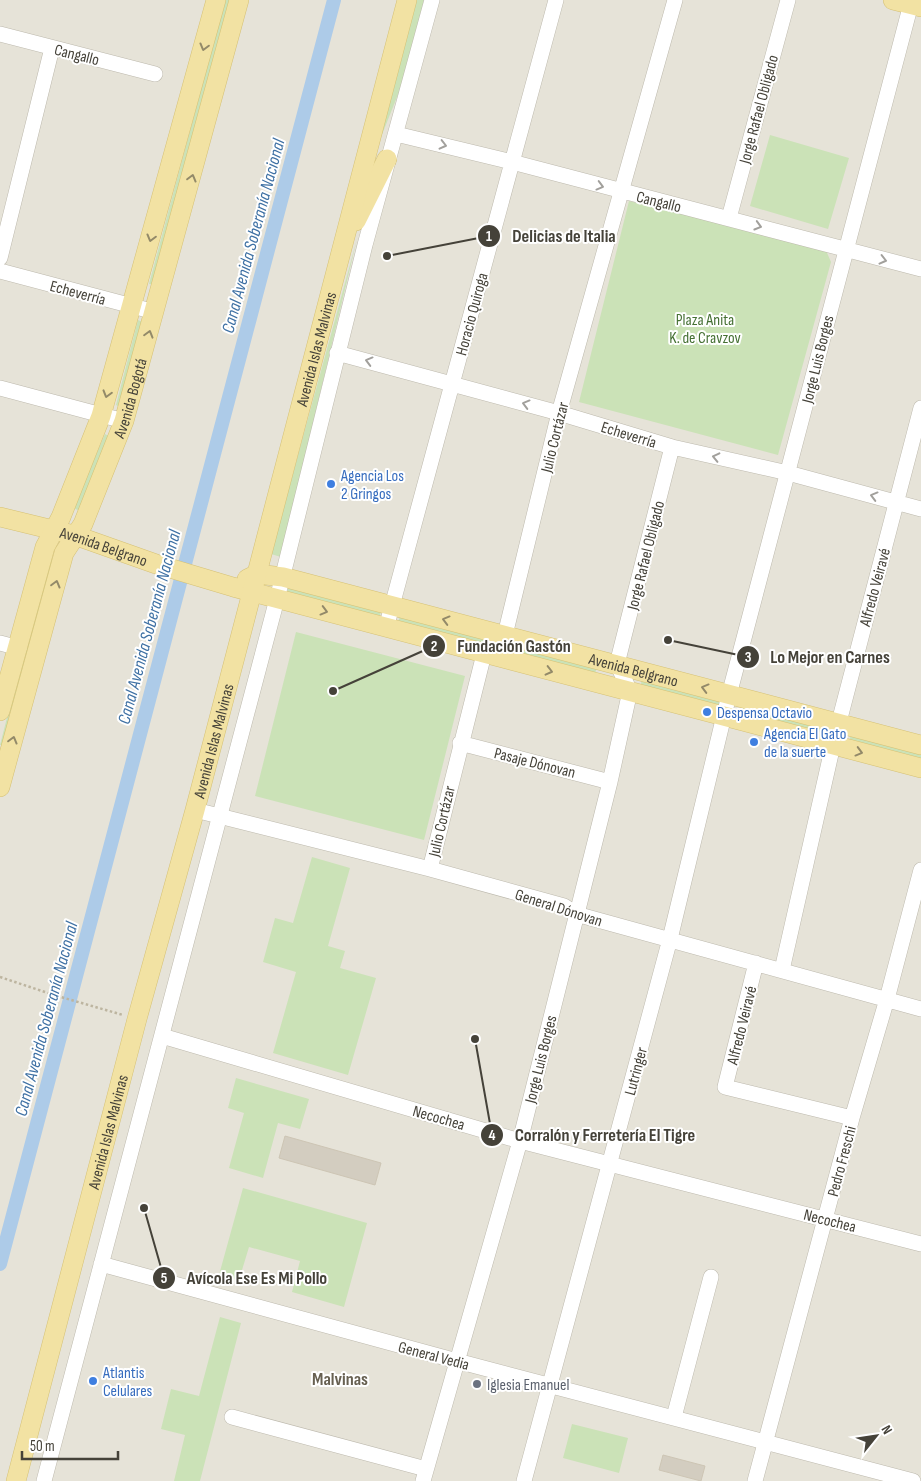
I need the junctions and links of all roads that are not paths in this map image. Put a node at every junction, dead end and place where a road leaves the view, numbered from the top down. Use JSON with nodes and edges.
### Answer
{"nodes":[{"id":1,"x":216,"y":0,"type":"edge"},
{"id":2,"x":240,"y":0,"type":"edge"},
{"id":3,"x":406,"y":0,"type":"edge"},
{"id":4,"x":432,"y":0,"type":"edge"},
{"id":5,"x":556,"y":0,"type":"edge"},
{"id":6,"x":675,"y":0,"type":"edge"},
{"id":7,"x":788,"y":0,"type":"edge"},
{"id":8,"x":909,"y":3,"type":"edge"},
{"id":9,"x":0,"y":34,"type":"edge"},
{"id":10,"x":52,"y":48,"type":"junction"},
{"id":11,"x":155,"y":74,"type":"dead end"},
{"id":12,"x":396,"y":134,"type":"junction"},
{"id":13,"x":387,"y":160,"type":"junction"},
{"id":14,"x":512,"y":162,"type":"junction"},
{"id":15,"x":620,"y":191,"type":"junction"},
{"id":16,"x":729,"y":218,"type":"junction"},
{"id":17,"x":844,"y":250,"type":"junction"},
{"id":18,"x":339,"y":254,"type":"junction"},
{"id":19,"x":0,"y":258,"type":"edge"},
{"id":20,"x":921,"y":269,"type":"edge"},
{"id":21,"x":0,"y":271,"type":"edge"},
{"id":22,"x":133,"y":306,"type":"junction"},
{"id":23,"x":155,"y":312,"type":"junction"},
{"id":24,"x":338,"y":353,"type":"junction"},
{"id":25,"x":452,"y":384,"type":"junction"},
{"id":26,"x":0,"y":388,"type":"edge"},
{"id":27,"x":921,"y":408,"type":"edge"},
{"id":28,"x":559,"y":413,"type":"junction"},
{"id":29,"x":101,"y":416,"type":"junction"},
{"id":30,"x":124,"y":421,"type":"junction"},
{"id":31,"x":672,"y":447,"type":"junction"},
{"id":32,"x":788,"y":473,"type":"junction"},
{"id":33,"x":896,"y":502,"type":"junction"},
{"id":34,"x":921,"y":509,"type":"edge"},
{"id":35,"x":0,"y":517,"type":"edge"},
{"id":36,"x":53,"y":531,"type":"junction"},
{"id":37,"x":74,"y":536,"type":"junction"},
{"id":38,"x":257,"y":574,"type":"junction"},
{"id":39,"x":283,"y":577,"type":"junction"},
{"id":40,"x":233,"y":587,"type":"junction"},
{"id":41,"x":252,"y":592,"type":"junction"},
{"id":42,"x":277,"y":599,"type":"junction"},
{"id":43,"x":392,"y":606,"type":"junction"},
{"id":44,"x":386,"y":628,"type":"junction"},
{"id":45,"x":505,"y":635,"type":"junction"},
{"id":46,"x":0,"y":643,"type":"edge"},
{"id":47,"x":19,"y":648,"type":"junction"},
{"id":48,"x":484,"y":654,"type":"junction"},
{"id":49,"x":617,"y":664,"type":"junction"},
{"id":50,"x":630,"y":691,"type":"junction"},
{"id":51,"x":729,"y":694,"type":"junction"},
{"id":52,"x":0,"y":711,"type":"edge"},
{"id":53,"x":725,"y":718,"type":"junction"},
{"id":54,"x":838,"y":723,"type":"junction"},
{"id":55,"x":460,"y":743,"type":"junction"},
{"id":56,"x":833,"y":745,"type":"junction"},
{"id":57,"x":921,"y":745,"type":"edge"},
{"id":58,"x":3,"y":764,"type":"edge"},
{"id":59,"x":921,"y":768,"type":"edge"},
{"id":60,"x":610,"y":782,"type":"junction"},
{"id":61,"x":0,"y":787,"type":"edge"},
{"id":62,"x":195,"y":810,"type":"junction"},
{"id":63,"x":220,"y":816,"type":"junction"},
{"id":64,"x":430,"y":868,"type":"junction"},
{"id":65,"x":921,"y":870,"type":"edge"},
{"id":66,"x":919,"y":886,"type":"edge"},
{"id":67,"x":576,"y":914,"type":"junction"},
{"id":68,"x":670,"y":939,"type":"junction"},
{"id":69,"x":756,"y":963,"type":"junction"},
{"id":70,"x":782,"y":970,"type":"junction"},
{"id":71,"x":887,"y":1000,"type":"junction"},
{"id":72,"x":921,"y":1009,"type":"edge"},
{"id":73,"x":162,"y":1036,"type":"junction"},
{"id":74,"x":852,"y":1118,"type":"junction"},
{"id":75,"x":520,"y":1141,"type":"junction"},
{"id":76,"x":610,"y":1165,"type":"junction"},
{"id":77,"x":825,"y":1219,"type":"junction"},
{"id":78,"x":921,"y":1244,"type":"edge"},
{"id":79,"x":102,"y":1264,"type":"junction"},
{"id":80,"x":711,"y":1278,"type":"dead end"},
{"id":81,"x":457,"y":1361,"type":"junction"},
{"id":82,"x":550,"y":1384,"type":"junction"},
{"id":83,"x":674,"y":1417,"type":"junction"},
{"id":84,"x":232,"y":1418,"type":"dead end"},
{"id":85,"x":765,"y":1443,"type":"junction"},
{"id":86,"x":425,"y":1475,"type":"edge"},
{"id":87,"x":16,"y":1481,"type":"edge"},
{"id":88,"x":44,"y":1481,"type":"edge"},
{"id":89,"x":524,"y":1481,"type":"edge"},
{"id":90,"x":755,"y":1481,"type":"edge"},
{"id":91,"x":913,"y":1481,"type":"edge"}],
"edges":[{"from":1,"to":22,"type":"main road","name":"Avenida Bogotá","one_way":true},
{"from":23,"to":2,"type":"main road","name":"Avenida Bogotá","one_way":true},
{"from":3,"to":18,"type":"main road","name":"Avenida Islas Malvinas"},
{"from":4,"to":12,"type":"street","name":"Avenida Islas Malvinas"},
{"from":5,"to":14,"type":"street","name":"Horacio Quiroga"},
{"from":6,"to":15,"type":"street","name":"Julio Cortázar"},
{"from":7,"to":16,"type":"street","name":"Jorge Rafael Obligado"},
{"from":8,"to":17,"type":"street","name":"Jorge Luis Borges"},
{"from":9,"to":10,"type":"street","name":"Cangallo"},
{"from":10,"to":11,"type":"street","name":"Cangallo"},
{"from":10,"to":19,"type":"street"},
{"from":12,"to":13,"type":"street","name":"Avenida Islas Malvinas"},
{"from":12,"to":14,"type":"street","name":"Cangallo","one_way":true},
{"from":13,"to":18,"type":"main road"},
{"from":13,"to":24,"type":"street","name":"Avenida Islas Malvinas"},
{"from":14,"to":15,"type":"street","name":"Cangallo","one_way":true},
{"from":14,"to":25,"type":"street","name":"Horacio Quiroga"},
{"from":15,"to":16,"type":"street","name":"Cangallo"},
{"from":15,"to":28,"type":"street","name":"Julio Cortázar"},
{"from":16,"to":17,"type":"street","name":"Cangallo","one_way":true},
{"from":17,"to":20,"type":"street","name":"Cangallo","one_way":true},
{"from":17,"to":32,"type":"street","name":"Jorge Luis Borges"},
{"from":18,"to":38,"type":"main road","name":"Avenida Islas Malvinas"},
{"from":21,"to":22,"type":"street","name":"Echeverría"},
{"from":22,"to":23,"type":"street","name":"Echeverría"},
{"from":22,"to":29,"type":"main road","name":"Avenida Bogotá","one_way":true},
{"from":30,"to":23,"type":"main road","name":"Avenida Bogotá","one_way":true},
{"from":25,"to":24,"type":"street","name":"Echeverría","one_way":true},
{"from":24,"to":39,"type":"street","name":"Avenida Islas Malvinas"},
{"from":28,"to":25,"type":"street","name":"Echeverría","one_way":true},
{"from":25,"to":43,"type":"street","name":"Horacio Quiroga"},
{"from":26,"to":29,"type":"street"},
{"from":27,"to":33,"type":"street","name":"Alfredo Veiravé"},
{"from":28,"to":31,"type":"street","name":"Echeverría"},
{"from":28,"to":45,"type":"street","name":"Julio Cortázar"},
{"from":29,"to":30,"type":"street"},
{"from":29,"to":36,"type":"main road","name":"Avenida Bogotá"},
{"from":30,"to":37,"type":"main road","name":"Avenida Bogotá"},
{"from":32,"to":31,"type":"street","name":"Echeverría","one_way":true},
{"from":31,"to":49,"type":"street","name":"Jorge Rafael Obligado"},
{"from":33,"to":32,"type":"street","name":"Echeverría","one_way":true},
{"from":32,"to":51,"type":"street","name":"Jorge Luis Borges"},
{"from":33,"to":34,"type":"street","name":"Echeverría"},
{"from":33,"to":54,"type":"street","name":"Alfredo Veiravé"},
{"from":35,"to":36,"type":"main road","name":"Avenida Belgrano"},
{"from":36,"to":37,"type":"main road","name":"Avenida Belgrano"},
{"from":36,"to":47,"type":"main road","name":"Avenida Bogotá"},
{"from":37,"to":40,"type":"main road","name":"Avenida Belgrano"},
{"from":58,"to":37,"type":"main road","name":"Avenida Bogotá","one_way":true},
{"from":38,"to":39,"type":"main road","name":"Avenida Belgrano"},
{"from":38,"to":40,"type":"main road"},
{"from":38,"to":41,"type":"main road","name":"Avenida Islas Malvinas"},
{"from":39,"to":42,"type":"street","name":"Avenida Islas Malvinas"},
{"from":39,"to":43,"type":"main road","name":"Avenida Belgrano"},
{"from":40,"to":41,"type":"main road","name":"Avenida Belgrano"},
{"from":41,"to":42,"type":"main road","name":"Avenida Belgrano"},
{"from":41,"to":62,"type":"main road","name":"Avenida Islas Malvinas"},
{"from":42,"to":44,"type":"main road","name":"Avenida Belgrano","one_way":true},
{"from":42,"to":63,"type":"street","name":"Avenida Islas Malvinas"},
{"from":43,"to":44,"type":"street","name":"Horacio Quiroga"},
{"from":45,"to":43,"type":"main road","name":"Avenida Belgrano","one_way":true},
{"from":44,"to":48,"type":"main road","name":"Avenida Belgrano"},
{"from":45,"to":48,"type":"street"},
{"from":45,"to":49,"type":"main road","name":"Avenida Belgrano"},
{"from":46,"to":47,"type":"street"},
{"from":47,"to":52,"type":"main road","name":"Avenida Bogotá"},
{"from":48,"to":50,"type":"main road","name":"Avenida Belgrano","one_way":true},
{"from":48,"to":55,"type":"street","name":"Julio Cortázar"},
{"from":49,"to":50,"type":"street"},
{"from":51,"to":49,"type":"main road","name":"Avenida Belgrano","one_way":true},
{"from":50,"to":53,"type":"main road","name":"Avenida Belgrano"},
{"from":50,"to":60,"type":"street","name":"Jorge Luis Borges"},
{"from":51,"to":53,"type":"street","name":"Jorge Luis Borges"},
{"from":51,"to":54,"type":"main road","name":"Avenida Belgrano"},
{"from":53,"to":56,"type":"main road","name":"Avenida Belgrano"},
{"from":53,"to":68,"type":"street","name":"Lutringer"},
{"from":54,"to":56,"type":"street","name":"Alfredo Veiravé"},
{"from":54,"to":57,"type":"main road","name":"Avenida Belgrano"},
{"from":55,"to":60,"type":"street","name":"Pasaje Dónovan"},
{"from":55,"to":64,"type":"street","name":"Julio Cortázar"},
{"from":56,"to":59,"type":"main road","name":"Avenida Belgrano","one_way":true},
{"from":56,"to":70,"type":"street","name":"Alfredo Veiravé"},
{"from":58,"to":61,"type":"main road","name":"Avenida Bogotá"},
{"from":60,"to":67,"type":"street","name":"Jorge Luis Borges"},
{"from":62,"to":63,"type":"street","name":"General Dónovan"},
{"from":62,"to":87,"type":"main road","name":"Avenida Islas Malvinas"},
{"from":63,"to":64,"type":"street","name":"General Dónovan"},
{"from":63,"to":73,"type":"street","name":"Avenida Islas Malvinas"},
{"from":64,"to":67,"type":"street","name":"General Dónovan"},
{"from":65,"to":66,"type":"street","name":"Pedro Freschi"},
{"from":66,"to":71,"type":"street","name":"Pedro Freschi"},
{"from":67,"to":68,"type":"street","name":"General Dónovan"},
{"from":67,"to":75,"type":"street","name":"Jorge Luis Borges"},
{"from":68,"to":69,"type":"street","name":"General Dónovan"},
{"from":68,"to":76,"type":"street","name":"Lutringer"},
{"from":69,"to":70,"type":"street","name":"General Dónovan"},
{"from":69,"to":74,"type":"street","name":"Alfredo Veiravé"},
{"from":70,"to":71,"type":"street","name":"General Dónovan"},
{"from":71,"to":72,"type":"street","name":"General Dónovan"},
{"from":71,"to":74,"type":"street","name":"Pedro Freschi"},
{"from":73,"to":75,"type":"street","name":"Necochea"},
{"from":73,"to":79,"type":"street","name":"Avenida Islas Malvinas"},
{"from":74,"to":77,"type":"street","name":"Pedro Freschi"},
{"from":75,"to":76,"type":"street","name":"Necochea"},
{"from":75,"to":81,"type":"street","name":"Jorge Luis Borges"},
{"from":76,"to":77,"type":"street","name":"Necochea"},
{"from":76,"to":82,"type":"street","name":"Lutringer"},
{"from":77,"to":78,"type":"street","name":"Necochea"},
{"from":77,"to":85,"type":"street","name":"Pedro Freschi"},
{"from":79,"to":81,"type":"street","name":"General Vedia"},
{"from":79,"to":88,"type":"street","name":"Avenida Islas Malvinas"},
{"from":80,"to":83,"type":"street"},
{"from":81,"to":82,"type":"street","name":"General Vedia"},
{"from":81,"to":86,"type":"street","name":"Jorge Luis Borges"},
{"from":82,"to":83,"type":"street","name":"General Vedia"},
{"from":82,"to":89,"type":"street","name":"Lutringer"},
{"from":83,"to":85,"type":"street","name":"General Vedia"},
{"from":84,"to":86,"type":"street"},
{"from":85,"to":90,"type":"street","name":"Pedro Freschi"},
{"from":85,"to":91,"type":"street","name":"General Vedia"}]}
